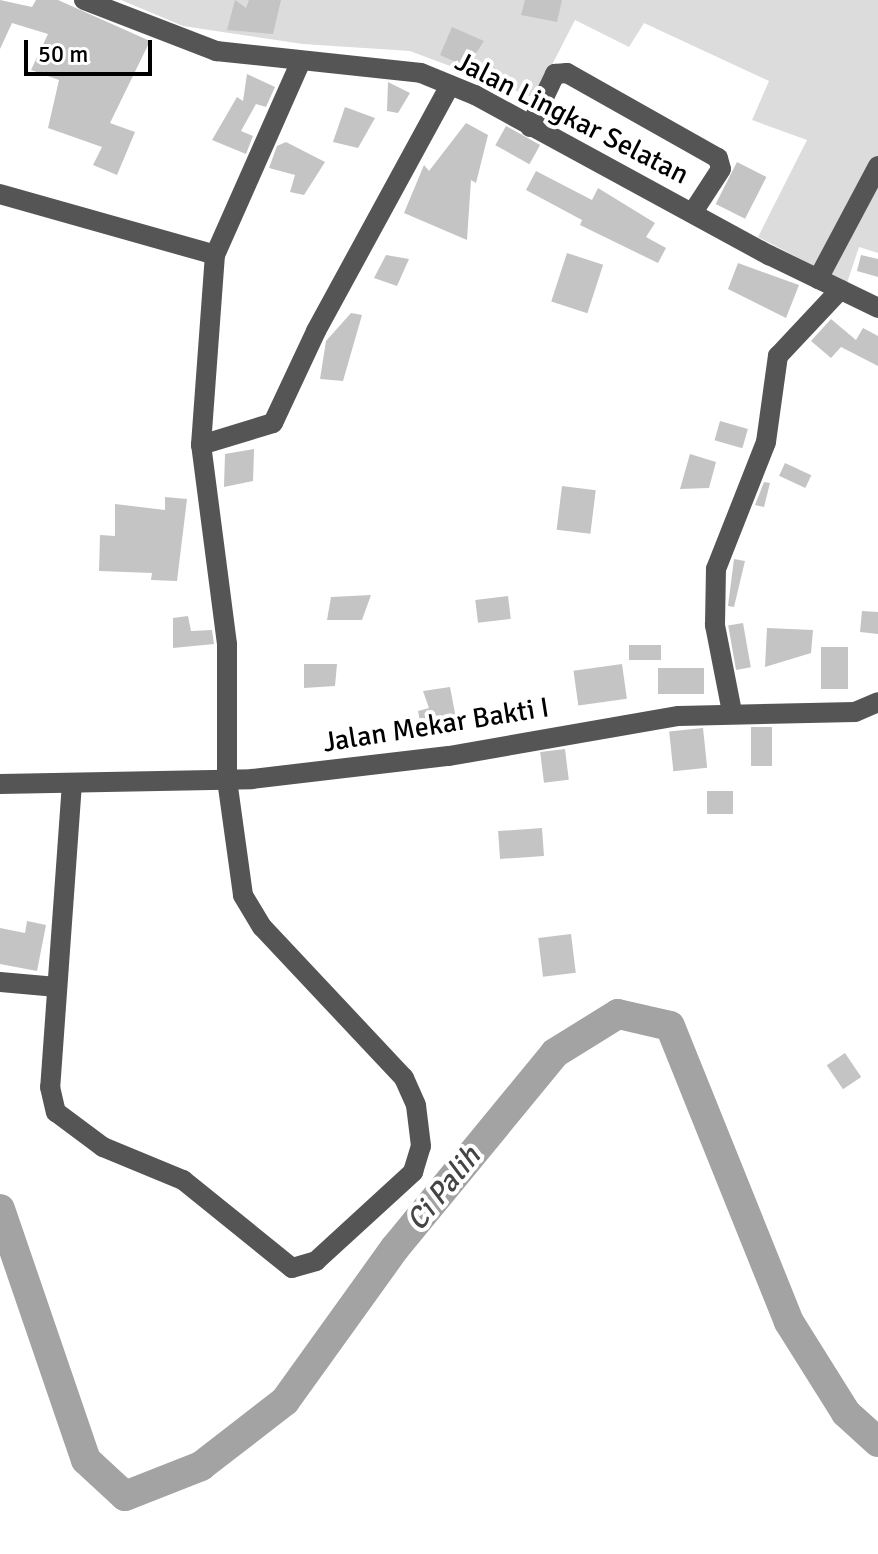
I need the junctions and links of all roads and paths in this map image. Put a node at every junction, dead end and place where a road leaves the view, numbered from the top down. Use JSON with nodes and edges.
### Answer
{"nodes":[{"id":1,"x":84,"y":0,"type":"edge"},
{"id":2,"x":300,"y":63,"type":"junction"},
{"id":3,"x":450,"y":85,"type":"junction"},
{"id":4,"x":530,"y":127,"type":"junction"},
{"id":5,"x":878,"y":166,"type":"edge"},
{"id":6,"x":0,"y":194,"type":"edge"},
{"id":7,"x":693,"y":212,"type":"junction"},
{"id":8,"x":215,"y":255,"type":"junction"},
{"id":9,"x":818,"y":279,"type":"junction"},
{"id":10,"x":840,"y":290,"type":"junction"},
{"id":11,"x":878,"y":308,"type":"edge"},
{"id":12,"x":201,"y":445,"type":"junction"},
{"id":13,"x":878,"y":702,"type":"edge"},
{"id":14,"x":732,"y":712,"type":"junction"},
{"id":15,"x":227,"y":779,"type":"junction"},
{"id":16,"x":72,"y":783,"type":"junction"},
{"id":17,"x":0,"y":784,"type":"edge"},
{"id":18,"x":0,"y":982,"type":"edge"},
{"id":19,"x":57,"y":987,"type":"junction"}],
"edges":[{"from":1,"to":2,"type":"street","name":"Jalan Lingkar Selatan"},
{"from":2,"to":3,"type":"street","name":"Jalan Lingkar Selatan"},
{"from":2,"to":8,"type":"street"},
{"from":3,"to":4,"type":"street","name":"Jalan Lingkar Selatan"},
{"from":3,"to":12,"type":"street"},
{"from":4,"to":7,"type":"street","name":"Jalan Lingkar Selatan"},
{"from":4,"to":7,"type":"street"},
{"from":5,"to":9,"type":"street"},
{"from":6,"to":8,"type":"street"},
{"from":7,"to":9,"type":"street","name":"Jalan Lingkar Selatan"},
{"from":8,"to":12,"type":"street"},
{"from":9,"to":10,"type":"street","name":"Jalan Lingkar Selatan"},
{"from":10,"to":11,"type":"street","name":"Jalan Lingkar Selatan"},
{"from":10,"to":14,"type":"street"},
{"from":12,"to":15,"type":"street"},
{"from":13,"to":14,"type":"street","name":"Jalan Mekar Bakti I"},
{"from":14,"to":15,"type":"street","name":"Jalan Mekar Bakti I"},
{"from":15,"to":16,"type":"street","name":"Jalan Mekar Bakti I"},
{"from":15,"to":19,"type":"street"},
{"from":16,"to":17,"type":"street","name":"Jalan Mekar Bakti I"},
{"from":16,"to":19,"type":"street"},
{"from":18,"to":19,"type":"street"}]}
